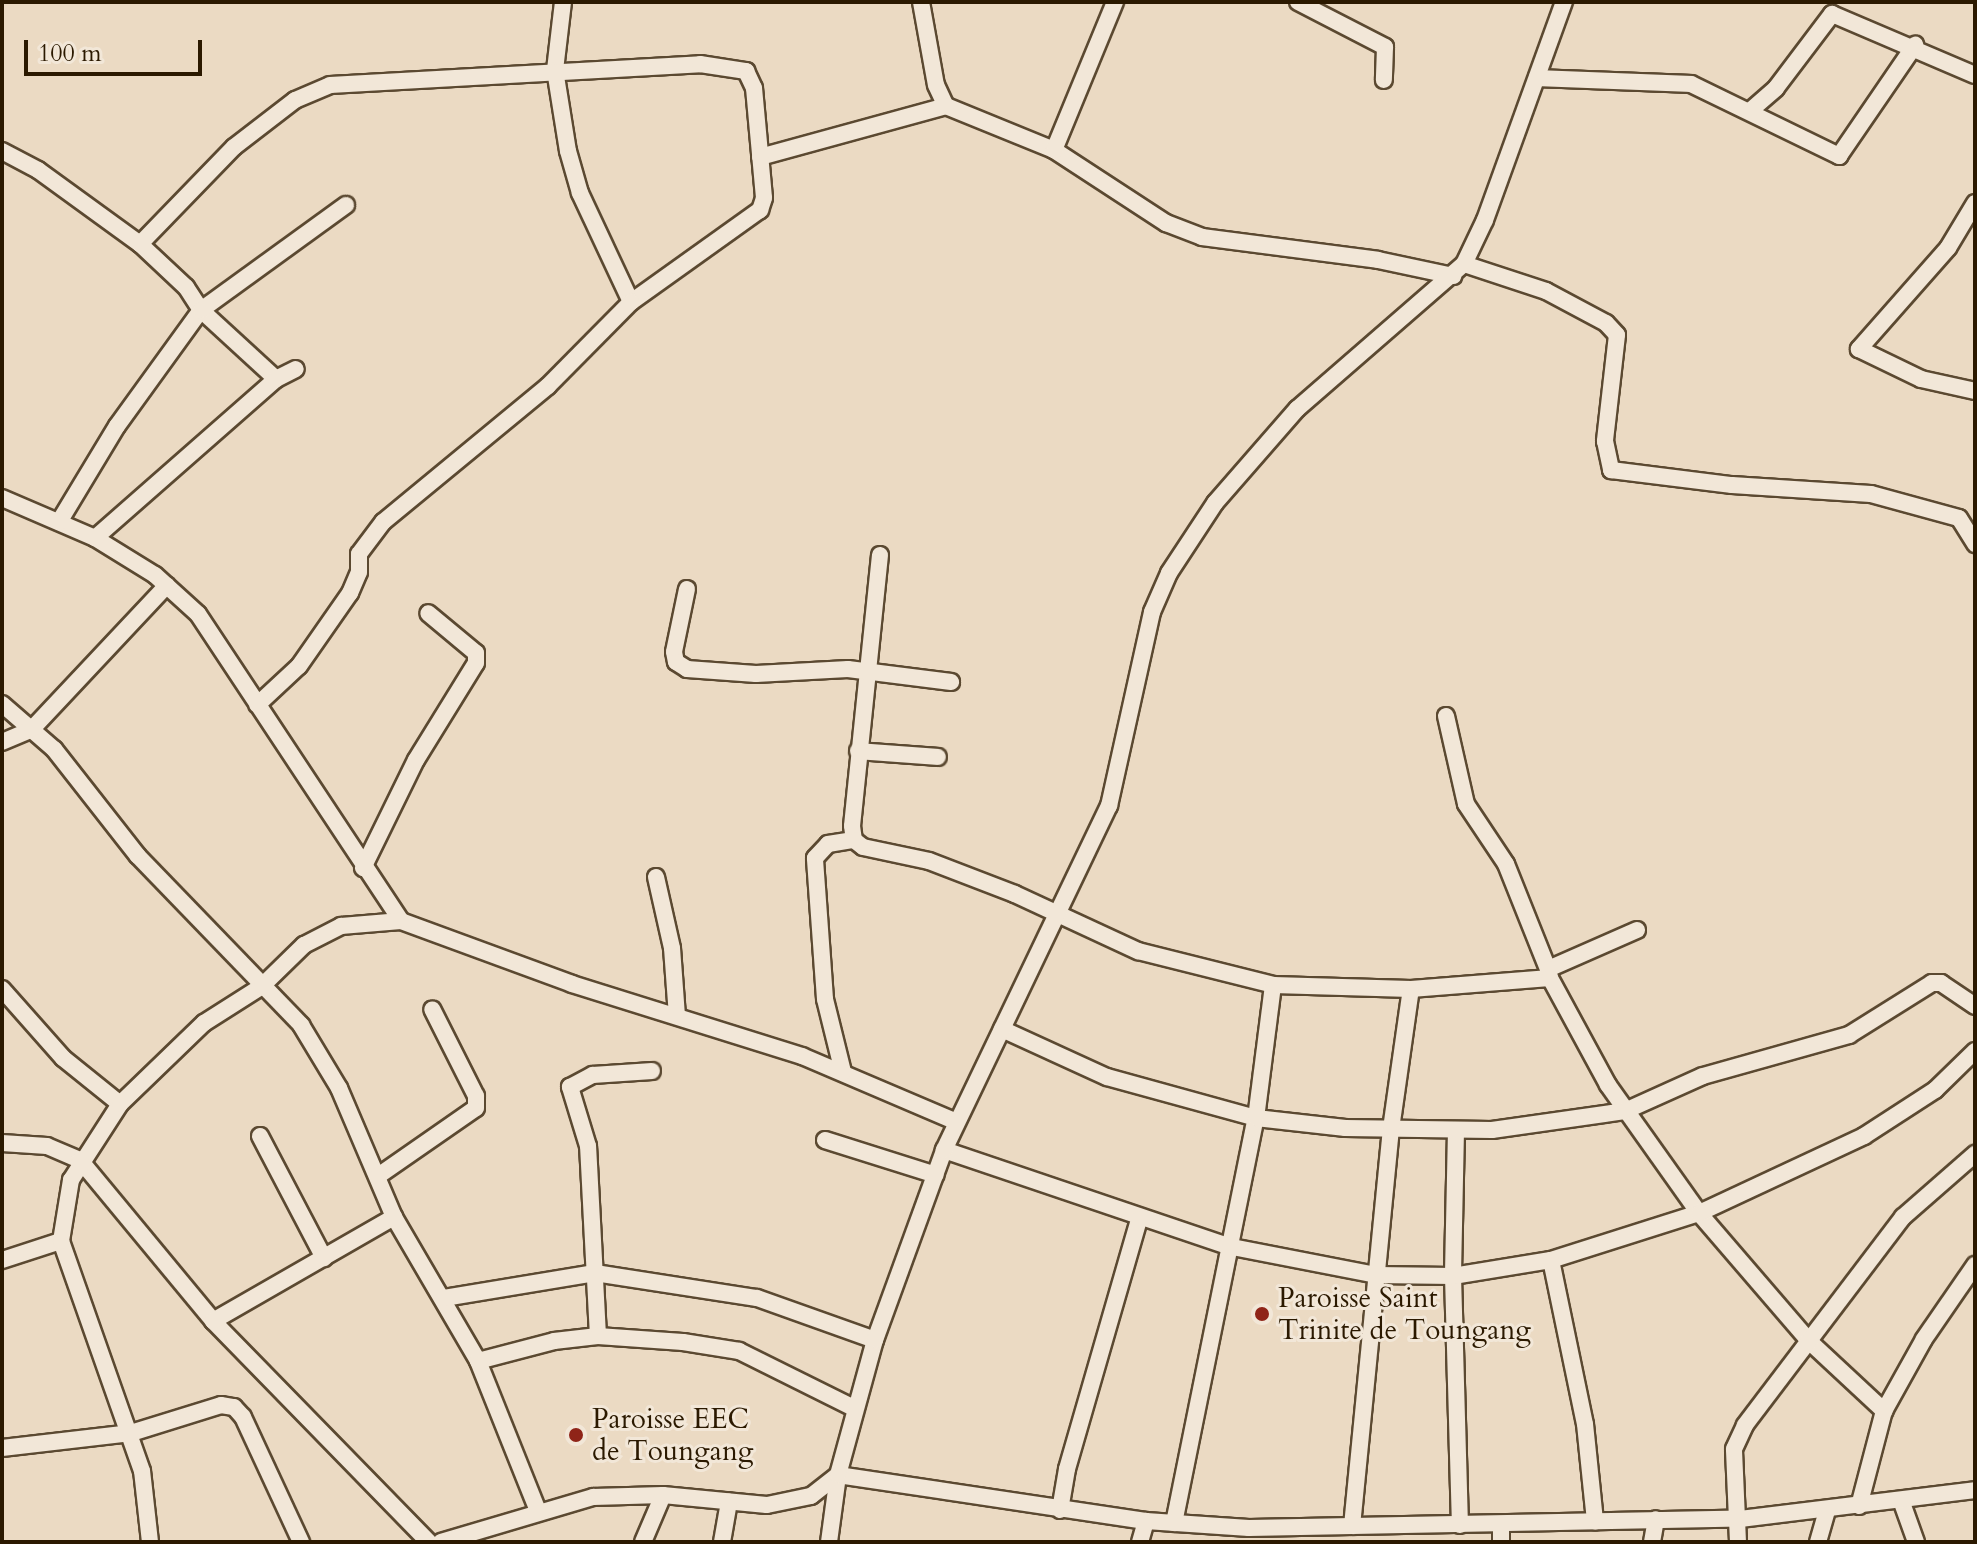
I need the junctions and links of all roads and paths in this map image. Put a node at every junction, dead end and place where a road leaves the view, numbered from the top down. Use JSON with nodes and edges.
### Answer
{"nodes":[{"id":1,"x":563,"y":2,"type":"edge"},
{"id":2,"x":921,"y":2,"type":"edge"},
{"id":3,"x":1115,"y":2,"type":"edge"},
{"id":4,"x":1298,"y":2,"type":"edge"},
{"id":5,"x":1564,"y":2,"type":"edge"},
{"id":6,"x":1915,"y":45,"type":"junction"},
{"id":7,"x":555,"y":70,"type":"junction"},
{"id":8,"x":1975,"y":75,"type":"edge"},
{"id":9,"x":1537,"y":78,"type":"junction"},
{"id":10,"x":1384,"y":80,"type":"dead end"},
{"id":11,"x":946,"y":106,"type":"junction"},
{"id":12,"x":1751,"y":110,"type":"junction"},
{"id":13,"x":1054,"y":150,"type":"junction"},
{"id":14,"x":2,"y":151,"type":"edge"},
{"id":15,"x":760,"y":157,"type":"junction"},
{"id":16,"x":1975,"y":203,"type":"edge"},
{"id":17,"x":346,"y":205,"type":"dead end"},
{"id":18,"x":140,"y":244,"type":"junction"},
{"id":19,"x":1458,"y":270,"type":"junction"},
{"id":20,"x":631,"y":302,"type":"junction"},
{"id":21,"x":201,"y":310,"type":"junction"},
{"id":22,"x":296,"y":369,"type":"dead end"},
{"id":23,"x":276,"y":379,"type":"junction"},
{"id":24,"x":1975,"y":391,"type":"edge"},
{"id":25,"x":2,"y":498,"type":"edge"},
{"id":26,"x":59,"y":522,"type":"junction"},
{"id":27,"x":95,"y":538,"type":"junction"},
{"id":28,"x":1975,"y":544,"type":"edge"},
{"id":29,"x":880,"y":555,"type":"dead end"},
{"id":30,"x":167,"y":585,"type":"junction"},
{"id":31,"x":687,"y":589,"type":"dead end"},
{"id":32,"x":428,"y":613,"type":"dead end"},
{"id":33,"x":867,"y":670,"type":"junction"},
{"id":34,"x":951,"y":682,"type":"dead end"},
{"id":35,"x":2,"y":704,"type":"edge"},
{"id":36,"x":257,"y":705,"type":"junction"},
{"id":37,"x":1446,"y":716,"type":"dead end"},
{"id":38,"x":32,"y":729,"type":"junction"},
{"id":39,"x":2,"y":742,"type":"edge"},
{"id":40,"x":858,"y":751,"type":"junction"},
{"id":41,"x":938,"y":757,"type":"dead end"},
{"id":42,"x":854,"y":840,"type":"junction"},
{"id":43,"x":363,"y":868,"type":"junction"},
{"id":44,"x":656,"y":877,"type":"dead end"},
{"id":45,"x":1057,"y":915,"type":"junction"},
{"id":46,"x":401,"y":921,"type":"junction"},
{"id":47,"x":1637,"y":930,"type":"dead end"},
{"id":48,"x":1549,"y":974,"type":"junction"},
{"id":49,"x":1273,"y":985,"type":"junction"},
{"id":50,"x":262,"y":986,"type":"junction"},
{"id":51,"x":2,"y":989,"type":"edge"},
{"id":52,"x":1411,"y":989,"type":"junction"},
{"id":53,"x":1975,"y":1006,"type":"edge"},
{"id":54,"x":432,"y":1009,"type":"dead end"},
{"id":55,"x":677,"y":1016,"type":"junction"},
{"id":56,"x":1002,"y":1029,"type":"junction"},
{"id":57,"x":1975,"y":1051,"type":"edge"},
{"id":58,"x":652,"y":1071,"type":"dead end"},
{"id":59,"x":843,"y":1072,"type":"junction"},
{"id":60,"x":120,"y":1104,"type":"junction"},
{"id":61,"x":1625,"y":1111,"type":"junction"},
{"id":62,"x":1256,"y":1118,"type":"junction"},
{"id":63,"x":957,"y":1122,"type":"junction"},
{"id":64,"x":1391,"y":1129,"type":"junction"},
{"id":65,"x":2,"y":1130,"type":"edge"},
{"id":66,"x":1456,"y":1130,"type":"junction"},
{"id":67,"x":260,"y":1136,"type":"dead end"},
{"id":68,"x":825,"y":1140,"type":"dead end"},
{"id":69,"x":2,"y":1143,"type":"edge"},
{"id":70,"x":22,"y":1144,"type":"junction"},
{"id":71,"x":944,"y":1150,"type":"junction"},
{"id":72,"x":1975,"y":1154,"type":"edge"},
{"id":73,"x":80,"y":1160,"type":"junction"},
{"id":74,"x":936,"y":1175,"type":"junction"},
{"id":75,"x":378,"y":1176,"type":"junction"},
{"id":76,"x":1699,"y":1213,"type":"junction"},
{"id":77,"x":394,"y":1217,"type":"junction"},
{"id":78,"x":1139,"y":1219,"type":"junction"},
{"id":79,"x":61,"y":1241,"type":"junction"},
{"id":80,"x":1227,"y":1246,"type":"junction"},
{"id":81,"x":324,"y":1258,"type":"junction"},
{"id":82,"x":2,"y":1260,"type":"edge"},
{"id":83,"x":1551,"y":1260,"type":"junction"},
{"id":84,"x":1975,"y":1265,"type":"edge"},
{"id":85,"x":595,"y":1273,"type":"junction"},
{"id":86,"x":1376,"y":1275,"type":"junction"},
{"id":87,"x":1453,"y":1276,"type":"junction"},
{"id":88,"x":444,"y":1298,"type":"junction"},
{"id":89,"x":213,"y":1321,"type":"junction"},
{"id":90,"x":598,"y":1336,"type":"junction"},
{"id":91,"x":875,"y":1340,"type":"junction"},
{"id":92,"x":1809,"y":1341,"type":"junction"},
{"id":93,"x":478,"y":1361,"type":"junction"},
{"id":94,"x":854,"y":1408,"type":"junction"},
{"id":95,"x":1884,"y":1411,"type":"junction"},
{"id":96,"x":131,"y":1433,"type":"junction"},
{"id":97,"x":2,"y":1448,"type":"edge"},
{"id":98,"x":838,"y":1475,"type":"junction"},
{"id":99,"x":1975,"y":1490,"type":"edge"},
{"id":100,"x":663,"y":1495,"type":"junction"},
{"id":101,"x":1901,"y":1500,"type":"junction"},
{"id":102,"x":729,"y":1502,"type":"junction"},
{"id":103,"x":1859,"y":1506,"type":"junction"},
{"id":104,"x":1060,"y":1510,"type":"junction"},
{"id":105,"x":1827,"y":1510,"type":"junction"},
{"id":106,"x":538,"y":1511,"type":"junction"},
{"id":107,"x":1656,"y":1519,"type":"junction"},
{"id":108,"x":1740,"y":1519,"type":"junction"},
{"id":109,"x":1146,"y":1521,"type":"junction"},
{"id":110,"x":1595,"y":1521,"type":"junction"},
{"id":111,"x":1174,"y":1523,"type":"junction"},
{"id":112,"x":1460,"y":1525,"type":"junction"},
{"id":113,"x":1501,"y":1525,"type":"junction"},
{"id":114,"x":1361,"y":1532,"type":"edge"},
{"id":115,"x":1247,"y":1535,"type":"edge"},
{"id":116,"x":150,"y":1542,"type":"edge"},
{"id":117,"x":301,"y":1542,"type":"edge"},
{"id":118,"x":429,"y":1542,"type":"edge"},
{"id":119,"x":441,"y":1542,"type":"edge"},
{"id":120,"x":643,"y":1542,"type":"edge"},
{"id":121,"x":722,"y":1542,"type":"edge"},
{"id":122,"x":829,"y":1542,"type":"edge"},
{"id":123,"x":1140,"y":1542,"type":"edge"},
{"id":124,"x":1501,"y":1542,"type":"edge"},
{"id":125,"x":1652,"y":1542,"type":"edge"},
{"id":126,"x":1738,"y":1542,"type":"edge"},
{"id":127,"x":1818,"y":1542,"type":"edge"},
{"id":128,"x":1916,"y":1542,"type":"edge"}],
"edges":[{"from":1,"to":7,"type":"street"},
{"from":2,"to":11,"type":"street"},
{"from":3,"to":13,"type":"street"},
{"from":4,"to":10,"type":"street"},
{"from":5,"to":9,"type":"street"},
{"from":6,"to":8,"type":"street"},
{"from":6,"to":12,"type":"street"},
{"from":6,"to":12,"type":"street"},
{"from":7,"to":15,"type":"street"},
{"from":7,"to":18,"type":"street"},
{"from":7,"to":20,"type":"street"},
{"from":9,"to":12,"type":"street"},
{"from":9,"to":19,"type":"street"},
{"from":11,"to":13,"type":"street"},
{"from":11,"to":15,"type":"street"},
{"from":13,"to":19,"type":"street"},
{"from":14,"to":18,"type":"street"},
{"from":15,"to":20,"type":"street"},
{"from":16,"to":24,"type":"street"},
{"from":17,"to":21,"type":"street"},
{"from":18,"to":21,"type":"street"},
{"from":19,"to":28,"type":"street"},
{"from":19,"to":45,"type":"street"},
{"from":20,"to":36,"type":"street"},
{"from":21,"to":23,"type":"street"},
{"from":21,"to":26,"type":"street"},
{"from":22,"to":23,"type":"street"},
{"from":23,"to":27,"type":"street"},
{"from":25,"to":26,"type":"street"},
{"from":26,"to":27,"type":"street"},
{"from":27,"to":30,"type":"street"},
{"from":29,"to":33,"type":"street"},
{"from":30,"to":36,"type":"street"},
{"from":30,"to":38,"type":"street"},
{"from":31,"to":33,"type":"street"},
{"from":32,"to":43,"type":"street"},
{"from":33,"to":34,"type":"street"},
{"from":33,"to":40,"type":"street"},
{"from":35,"to":38,"type":"street"},
{"from":36,"to":43,"type":"street"},
{"from":37,"to":48,"type":"street"},
{"from":38,"to":39,"type":"street"},
{"from":38,"to":50,"type":"street"},
{"from":40,"to":41,"type":"street"},
{"from":40,"to":42,"type":"street"},
{"from":42,"to":45,"type":"street"},
{"from":42,"to":59,"type":"street"},
{"from":43,"to":46,"type":"street"},
{"from":44,"to":55,"type":"street"},
{"from":45,"to":49,"type":"street"},
{"from":45,"to":56,"type":"street"},
{"from":46,"to":50,"type":"street"},
{"from":46,"to":55,"type":"street"},
{"from":47,"to":48,"type":"street"},
{"from":48,"to":52,"type":"street"},
{"from":48,"to":61,"type":"street"},
{"from":49,"to":52,"type":"street"},
{"from":49,"to":62,"type":"street"},
{"from":50,"to":60,"type":"street"},
{"from":50,"to":75,"type":"street"},
{"from":51,"to":60,"type":"street"},
{"from":52,"to":64,"type":"street"},
{"from":53,"to":61,"type":"street"},
{"from":54,"to":75,"type":"street"},
{"from":55,"to":59,"type":"street"},
{"from":56,"to":62,"type":"street"},
{"from":56,"to":63,"type":"street"},
{"from":57,"to":76,"type":"street"},
{"from":58,"to":85,"type":"street"},
{"from":59,"to":63,"type":"street"},
{"from":60,"to":73,"type":"street"},
{"from":61,"to":66,"type":"street"},
{"from":61,"to":76,"type":"street"},
{"from":62,"to":64,"type":"street"},
{"from":62,"to":80,"type":"street"},
{"from":63,"to":71,"type":"street"},
{"from":64,"to":66,"type":"street"},
{"from":64,"to":86,"type":"street"},
{"from":65,"to":70,"type":"street"},
{"from":66,"to":87,"type":"street"},
{"from":67,"to":81,"type":"street"},
{"from":68,"to":74,"type":"street"},
{"from":69,"to":70,"type":"street"},
{"from":70,"to":73,"type":"street"},
{"from":71,"to":74,"type":"street"},
{"from":71,"to":78,"type":"street"},
{"from":72,"to":92,"type":"street"},
{"from":73,"to":79,"type":"street"},
{"from":73,"to":89,"type":"street"},
{"from":74,"to":91,"type":"street"},
{"from":75,"to":77,"type":"street"},
{"from":76,"to":83,"type":"street"},
{"from":76,"to":92,"type":"street"},
{"from":77,"to":81,"type":"street"},
{"from":77,"to":88,"type":"street"},
{"from":78,"to":80,"type":"street"},
{"from":78,"to":104,"type":"street"},
{"from":79,"to":82,"type":"street"},
{"from":79,"to":96,"type":"street"},
{"from":80,"to":86,"type":"street"},
{"from":80,"to":111,"type":"street"},
{"from":81,"to":89,"type":"street"},
{"from":83,"to":87,"type":"street"},
{"from":83,"to":110,"type":"street"},
{"from":84,"to":95,"type":"street"},
{"from":85,"to":88,"type":"street"},
{"from":85,"to":90,"type":"street"},
{"from":85,"to":91,"type":"street"},
{"from":86,"to":87,"type":"street"},
{"from":86,"to":114,"type":"street"},
{"from":87,"to":112,"type":"street"},
{"from":88,"to":93,"type":"street"},
{"from":89,"to":118,"type":"street"},
{"from":90,"to":93,"type":"street"},
{"from":90,"to":94,"type":"street"},
{"from":91,"to":94,"type":"street"},
{"from":92,"to":95,"type":"street"},
{"from":92,"to":108,"type":"street"},
{"from":93,"to":106,"type":"street"},
{"from":94,"to":98,"type":"street"},
{"from":95,"to":103,"type":"street"},
{"from":96,"to":97,"type":"street"},
{"from":96,"to":116,"type":"street"},
{"from":96,"to":117,"type":"street"},
{"from":98,"to":102,"type":"street"},
{"from":98,"to":104,"type":"street"},
{"from":98,"to":122,"type":"street"},
{"from":99,"to":101,"type":"street"},
{"from":100,"to":102,"type":"street"},
{"from":100,"to":106,"type":"street"},
{"from":100,"to":120,"type":"street"},
{"from":101,"to":103,"type":"street"},
{"from":101,"to":128,"type":"street"},
{"from":102,"to":121,"type":"street"},
{"from":103,"to":105,"type":"street"},
{"from":104,"to":109,"type":"street"},
{"from":105,"to":108,"type":"street"},
{"from":105,"to":127,"type":"street"},
{"from":106,"to":119,"type":"street"},
{"from":107,"to":108,"type":"street"},
{"from":107,"to":110,"type":"street"},
{"from":107,"to":125,"type":"street"},
{"from":108,"to":126,"type":"street"},
{"from":109,"to":111,"type":"street"},
{"from":109,"to":123,"type":"street"},
{"from":110,"to":113,"type":"street"},
{"from":111,"to":115,"type":"street"},
{"from":112,"to":113,"type":"street"},
{"from":112,"to":114,"type":"street"},
{"from":113,"to":124,"type":"street"},
{"from":114,"to":115,"type":"street"}]}
